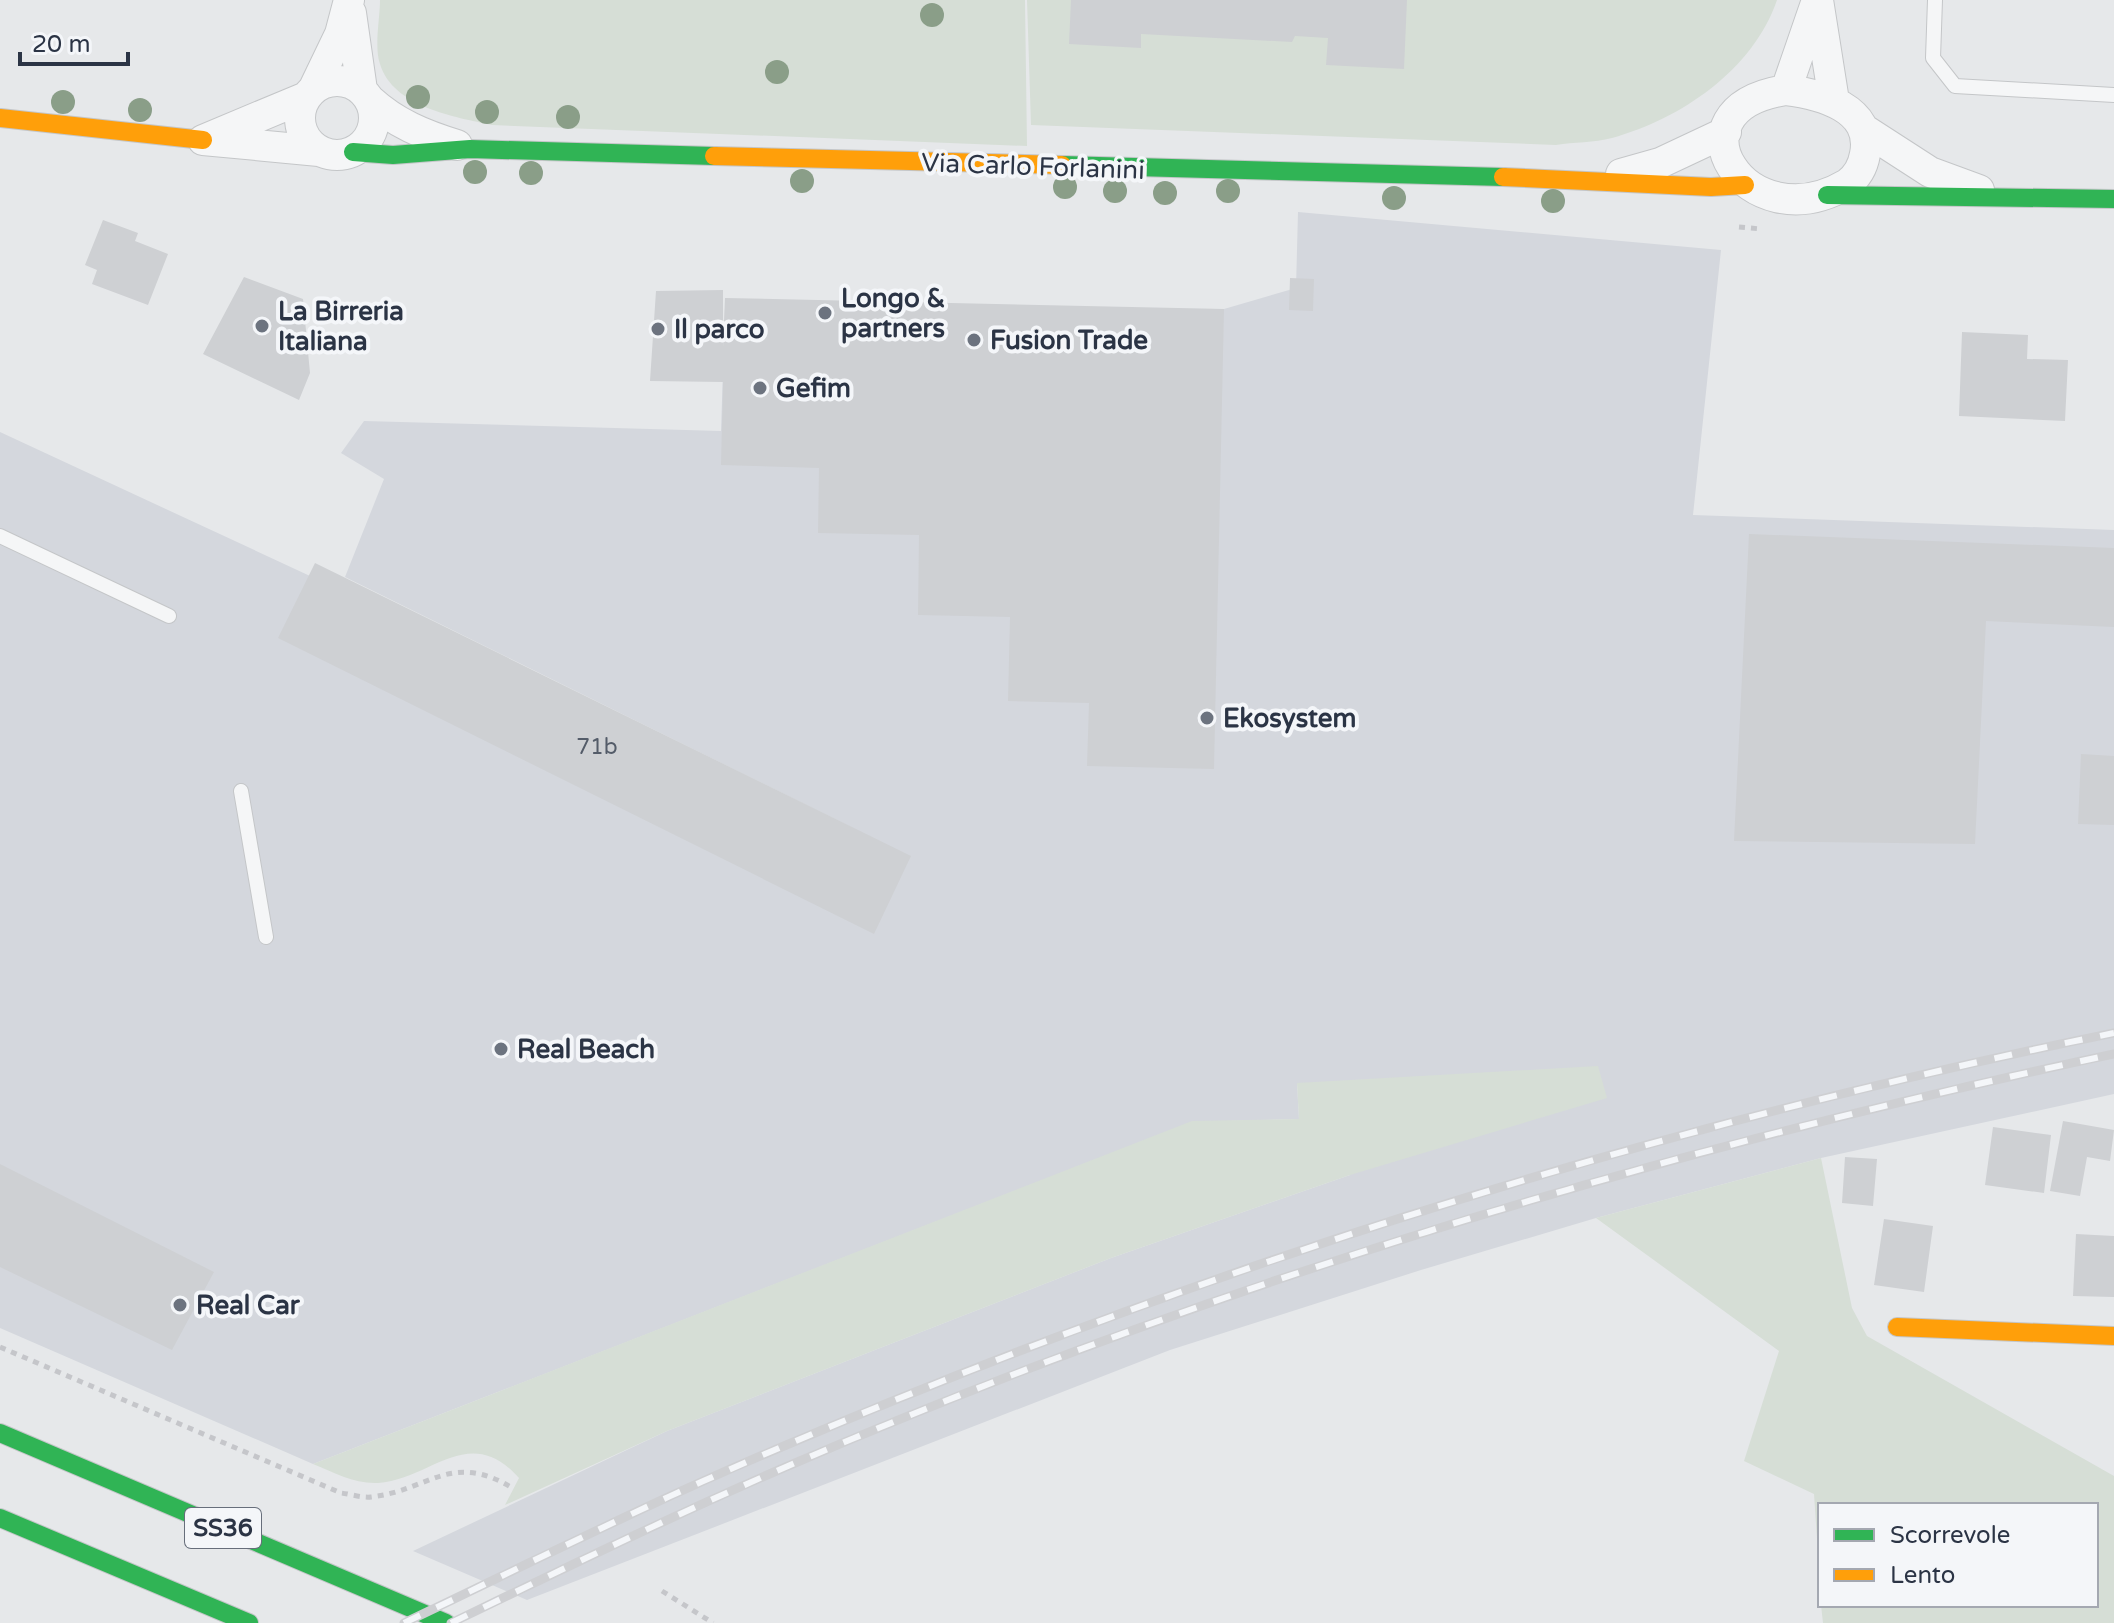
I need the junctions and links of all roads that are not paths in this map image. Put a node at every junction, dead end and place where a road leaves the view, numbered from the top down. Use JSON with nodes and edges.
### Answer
{"nodes":[{"id":1,"x":349,"y":0,"type":"edge"},
{"id":2,"x":1817,"y":0,"type":"edge"},
{"id":3,"x":1935,"y":0,"type":"edge"},
{"id":4,"x":1786,"y":90,"type":"junction"},
{"id":5,"x":310,"y":92,"type":"junction"},
{"id":6,"x":366,"y":95,"type":"junction"},
{"id":7,"x":2114,"y":95,"type":"edge"},
{"id":8,"x":1834,"y":101,"type":"junction"},
{"id":9,"x":0,"y":118,"type":"edge"},
{"id":10,"x":1865,"y":130,"type":"junction"},
{"id":11,"x":1726,"y":132,"type":"junction"},
{"id":12,"x":203,"y":140,"type":"junction"},
{"id":13,"x":470,"y":149,"type":"junction"},
{"id":14,"x":319,"y":151,"type":"junction"},
{"id":15,"x":353,"y":152,"type":"junction"},
{"id":16,"x":1596,"y":180,"type":"junction"},
{"id":17,"x":1745,"y":185,"type":"junction"},
{"id":18,"x":1827,"y":195,"type":"junction"},
{"id":19,"x":2001,"y":196,"type":"junction"},
{"id":20,"x":2114,"y":199,"type":"edge"},
{"id":21,"x":0,"y":536,"type":"edge"},
{"id":22,"x":169,"y":616,"type":"dead end"},
{"id":23,"x":241,"y":791,"type":"dead end"},
{"id":24,"x":266,"y":937,"type":"dead end"},
{"id":25,"x":1897,"y":1327,"type":"dead end"},
{"id":26,"x":2114,"y":1336,"type":"edge"},
{"id":27,"x":0,"y":1433,"type":"edge"},
{"id":28,"x":0,"y":1518,"type":"edge"},
{"id":29,"x":249,"y":1623,"type":"edge"},
{"id":30,"x":446,"y":1623,"type":"edge"}],
"edges":[{"from":1,"to":5,"type":"street"},
{"from":1,"to":6,"type":"street"},
{"from":2,"to":4,"type":"street"},
{"from":2,"to":8,"type":"street"},
{"from":3,"to":7,"type":"lane"},
{"from":4,"to":8,"type":"street"},
{"from":4,"to":11,"type":"street"},
{"from":5,"to":6,"type":"street"},
{"from":5,"to":12,"type":"street"},
{"from":5,"to":14,"type":"street"},
{"from":6,"to":13,"type":"street","name":"Via Carlo Forlanini"},
{"from":6,"to":15,"type":"street"},
{"from":8,"to":10,"type":"street"},
{"from":9,"to":12,"type":"main road"},
{"from":10,"to":18,"type":"street"},
{"from":10,"to":19,"type":"street"},
{"from":11,"to":16,"type":"street","name":"Via Carlo Forlanini"},
{"from":11,"to":17,"type":"street"},
{"from":12,"to":14,"type":"street"},
{"from":13,"to":15,"type":"main road","name":"Via Carlo Forlanini"},
{"from":13,"to":16,"type":"main road","name":"Via Carlo Forlanini"},
{"from":14,"to":15,"type":"street"},
{"from":16,"to":17,"type":"main road","name":"Via Carlo Forlanini"},
{"from":17,"to":18,"type":"street"},
{"from":18,"to":19,"type":"main road"},
{"from":19,"to":20,"type":"main road"},
{"from":21,"to":22,"type":"lane"},
{"from":23,"to":24,"type":"lane"},
{"from":25,"to":26,"type":"main road"},
{"from":27,"to":30,"type":"main road","number":"SS36"},
{"from":28,"to":29,"type":"main road"}]}
